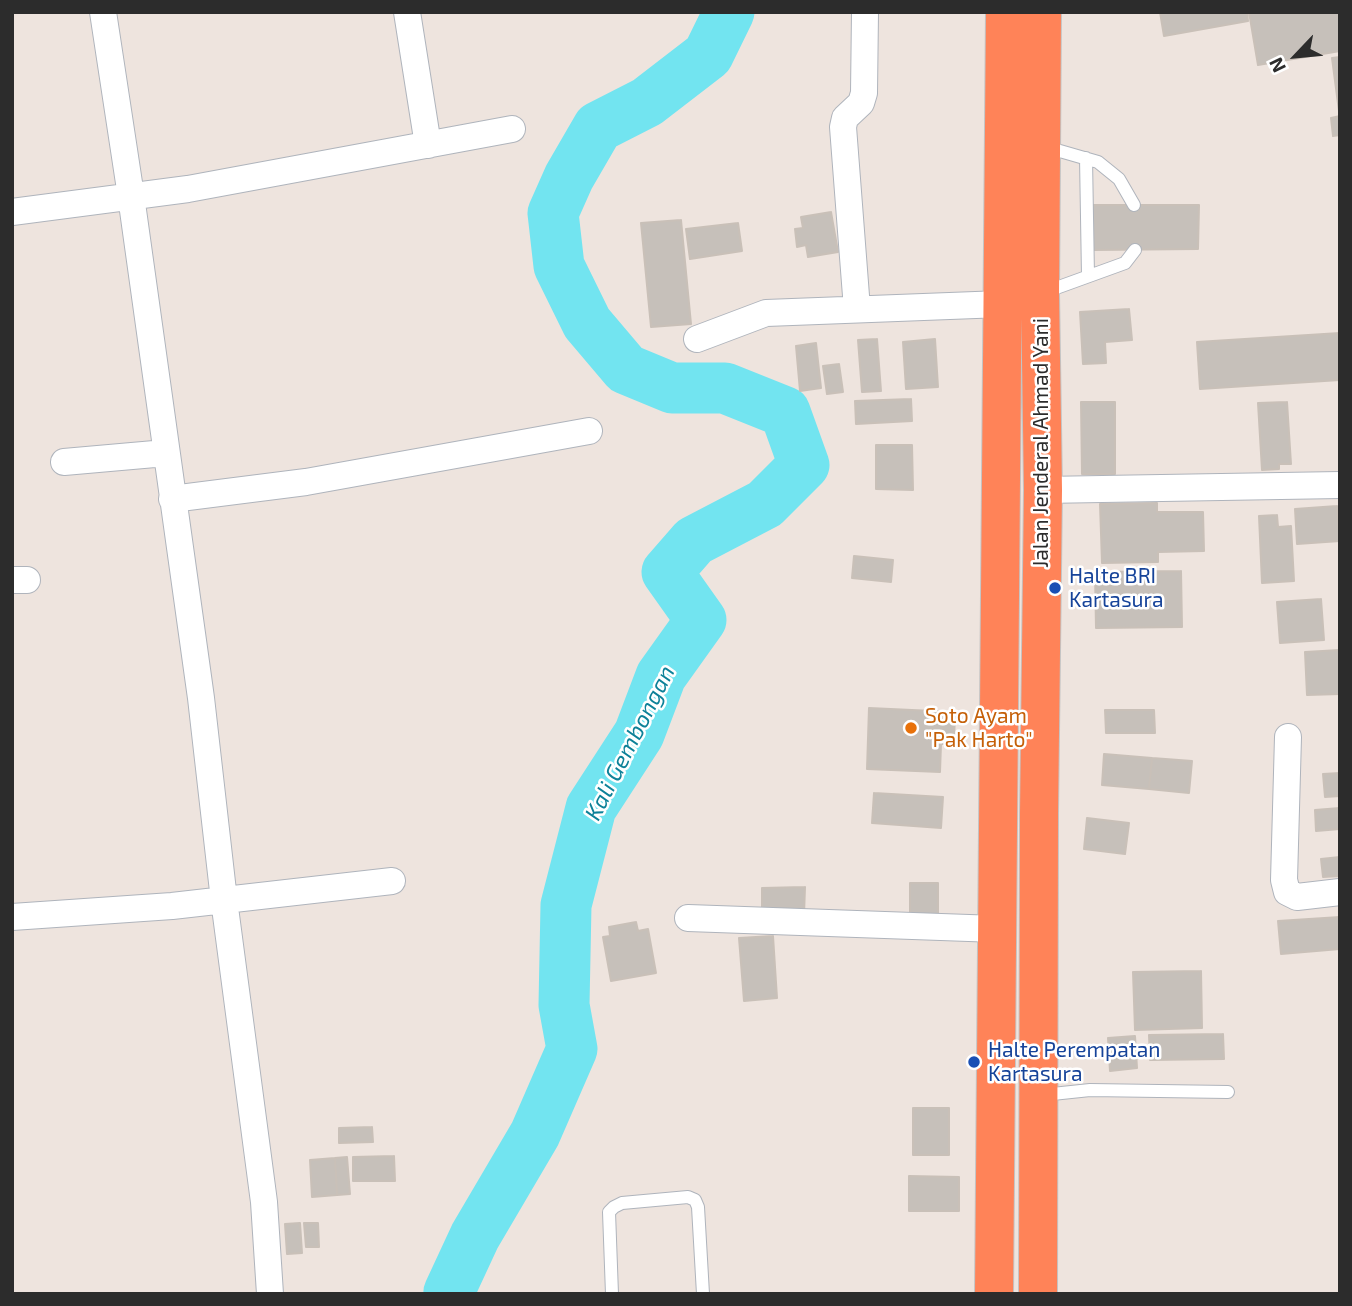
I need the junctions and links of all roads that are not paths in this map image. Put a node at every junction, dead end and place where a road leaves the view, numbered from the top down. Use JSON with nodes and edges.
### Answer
{"nodes":[{"id":1,"x":103,"y":12,"type":"edge"},
{"id":2,"x":407,"y":12,"type":"edge"},
{"id":3,"x":865,"y":12,"type":"edge"},
{"id":4,"x":1005,"y":12,"type":"edge"},
{"id":5,"x":1042,"y":12,"type":"edge"},
{"id":6,"x":512,"y":129,"type":"dead end"},
{"id":7,"x":1022,"y":143,"type":"junction"},
{"id":8,"x":428,"y":145,"type":"junction"},
{"id":9,"x":1086,"y":158,"type":"junction"},
{"id":10,"x":131,"y":196,"type":"junction"},
{"id":11,"x":1134,"y":205,"type":"dead end"},
{"id":12,"x":12,"y":212,"type":"edge"},
{"id":13,"x":1135,"y":250,"type":"dead end"},
{"id":14,"x":1088,"y":276,"type":"junction"},
{"id":15,"x":1040,"y":294,"type":"junction"},
{"id":16,"x":1002,"y":304,"type":"junction"},
{"id":17,"x":857,"y":309,"type":"junction"},
{"id":18,"x":697,"y":339,"type":"dead end"},
{"id":19,"x":589,"y":430,"type":"dead end"},
{"id":20,"x":166,"y":453,"type":"junction"},
{"id":21,"x":64,"y":462,"type":"dead end"},
{"id":22,"x":1340,"y":485,"type":"edge"},
{"id":23,"x":1043,"y":489,"type":"junction"},
{"id":24,"x":172,"y":499,"type":"junction"},
{"id":25,"x":1288,"y":737,"type":"dead end"},
{"id":26,"x":999,"y":813,"type":"junction"},
{"id":27,"x":1039,"y":813,"type":"junction"},
{"id":28,"x":392,"y":881,"type":"dead end"},
{"id":29,"x":1340,"y":892,"type":"edge"},
{"id":30,"x":224,"y":901,"type":"junction"},
{"id":31,"x":12,"y":917,"type":"edge"},
{"id":32,"x":688,"y":918,"type":"dead end"},
{"id":33,"x":997,"y":929,"type":"junction"},
{"id":34,"x":1228,"y":1092,"type":"dead end"},
{"id":35,"x":1039,"y":1095,"type":"junction"},
{"id":36,"x":270,"y":1294,"type":"edge"},
{"id":37,"x":612,"y":1294,"type":"edge"},
{"id":38,"x":703,"y":1294,"type":"edge"},
{"id":39,"x":994,"y":1294,"type":"edge"},
{"id":40,"x":1038,"y":1294,"type":"edge"}],
"edges":[{"from":1,"to":10,"type":"street"},
{"from":2,"to":8,"type":"street"},
{"from":3,"to":17,"type":"street"},
{"from":4,"to":7,"type":"highway","name":"Jalan Jenderal Ahmad Yani"},
{"from":5,"to":7,"type":"highway","name":"Jalan Jenderal Ahmad Yani"},
{"from":6,"to":8,"type":"street"},
{"from":7,"to":9,"type":"lane"},
{"from":7,"to":15,"type":"highway","name":"Jalan Jenderal Ahmad Yani"},
{"from":7,"to":16,"type":"highway","name":"Jalan Jenderal Ahmad Yani"},
{"from":8,"to":10,"type":"street"},
{"from":9,"to":11,"type":"lane"},
{"from":9,"to":14,"type":"lane"},
{"from":10,"to":12,"type":"street"},
{"from":10,"to":20,"type":"street"},
{"from":13,"to":14,"type":"lane"},
{"from":14,"to":15,"type":"lane"},
{"from":15,"to":16,"type":"street"},
{"from":15,"to":23,"type":"highway","name":"Jalan Jenderal Ahmad Yani"},
{"from":16,"to":17,"type":"street"},
{"from":16,"to":26,"type":"highway","name":"Jalan Jenderal Ahmad Yani"},
{"from":17,"to":18,"type":"street"},
{"from":19,"to":24,"type":"street"},
{"from":20,"to":21,"type":"street"},
{"from":20,"to":24,"type":"street"},
{"from":22,"to":23,"type":"street"},
{"from":23,"to":27,"type":"highway","name":"Jalan Jenderal Ahmad Yani"},
{"from":24,"to":30,"type":"street"},
{"from":25,"to":29,"type":"street"},
{"from":26,"to":27,"type":"highway"},
{"from":26,"to":33,"type":"highway","name":"Jalan Jenderal Ahmad Yani"},
{"from":27,"to":35,"type":"highway","name":"Jalan Jenderal Ahmad Yani"},
{"from":28,"to":30,"type":"street"},
{"from":30,"to":31,"type":"street"},
{"from":30,"to":36,"type":"street"},
{"from":32,"to":33,"type":"street"},
{"from":33,"to":39,"type":"highway","name":"Jalan Jenderal Ahmad Yani"},
{"from":34,"to":35,"type":"lane"},
{"from":35,"to":40,"type":"highway","name":"Jalan Jenderal Ahmad Yani"},
{"from":37,"to":38,"type":"lane"}]}
